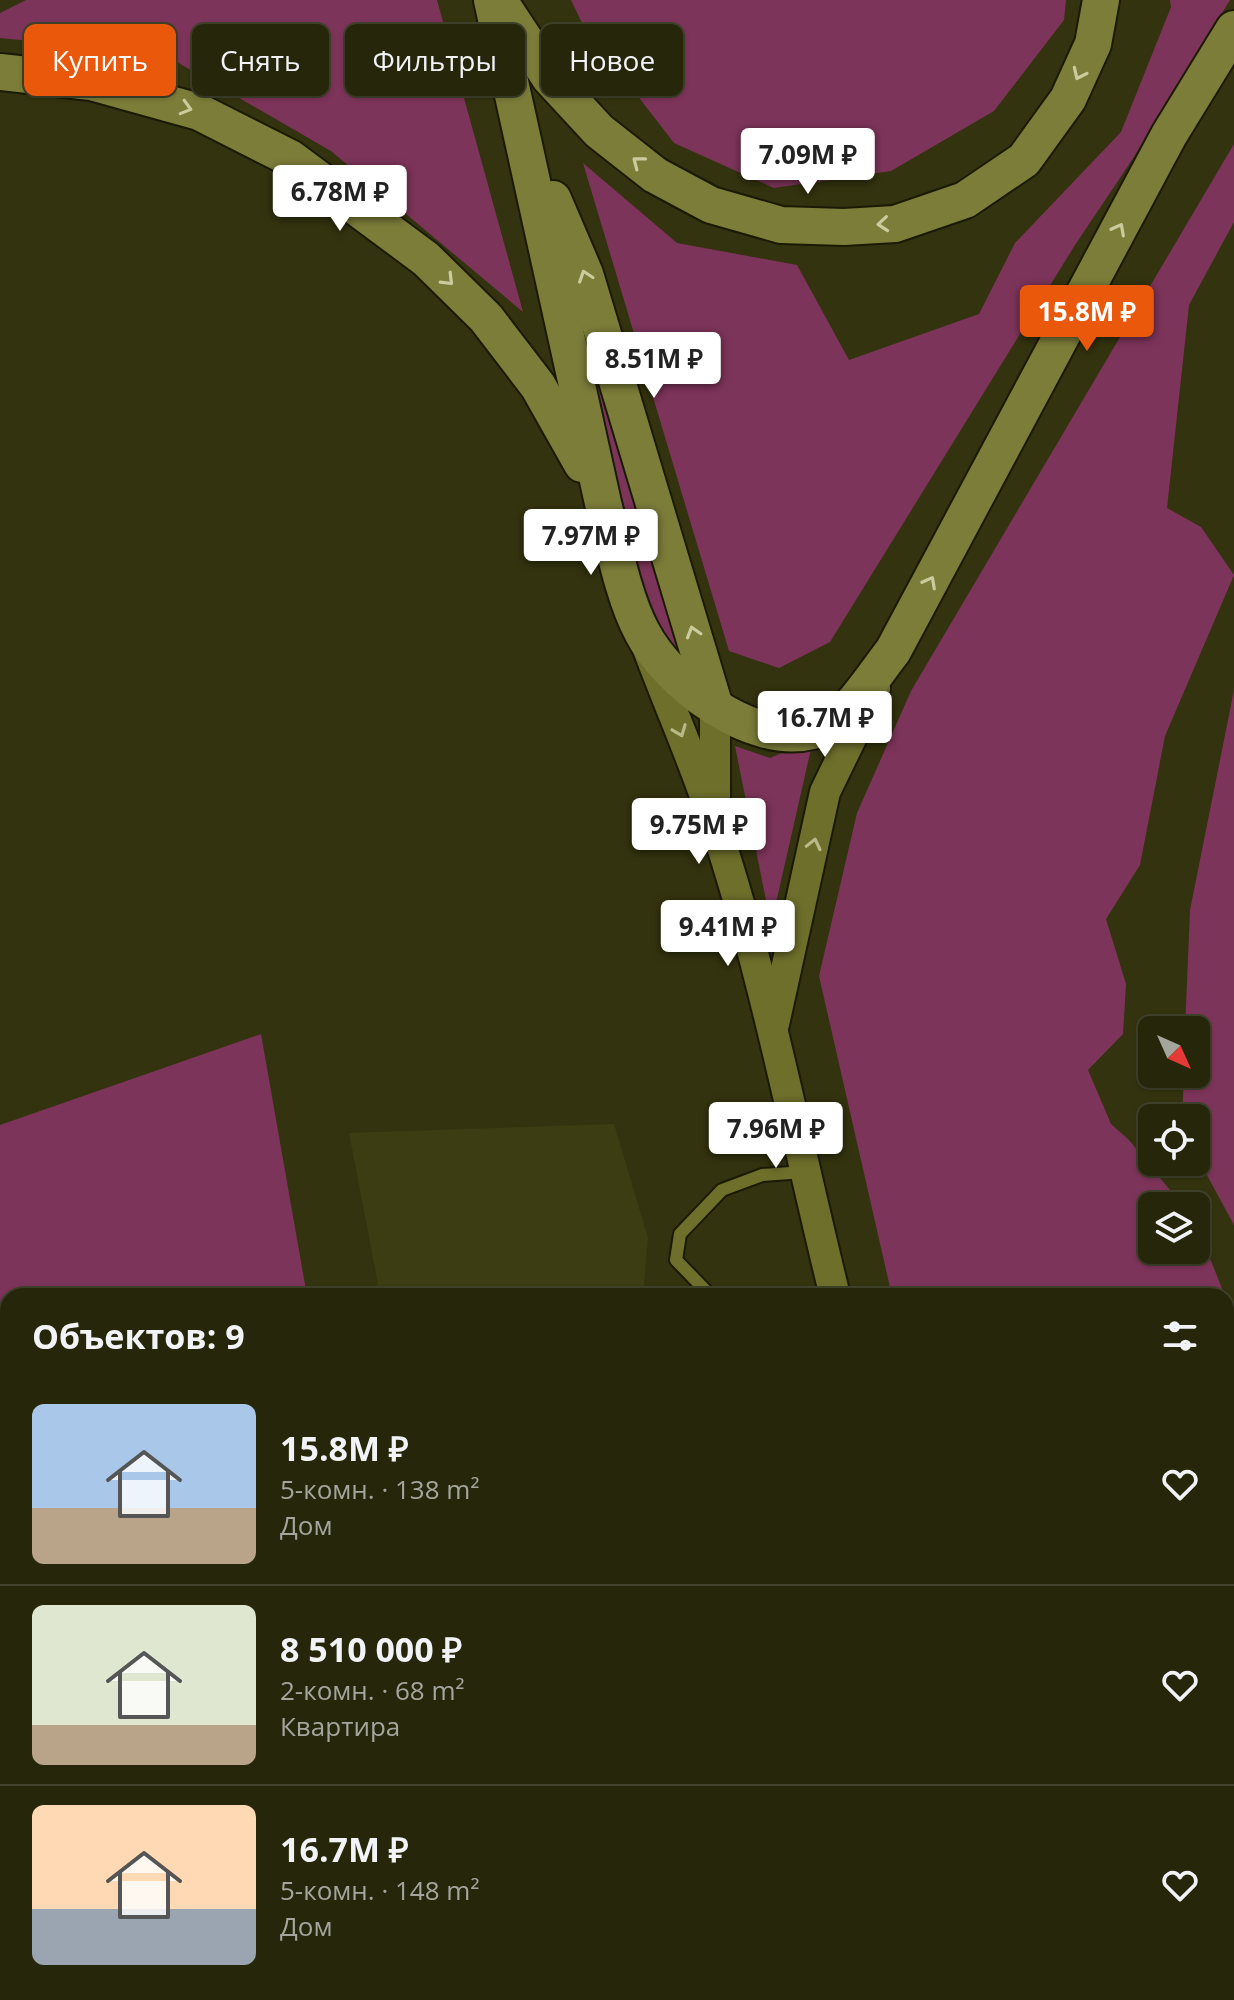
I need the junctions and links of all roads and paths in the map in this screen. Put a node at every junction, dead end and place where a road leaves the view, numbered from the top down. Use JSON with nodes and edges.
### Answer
{"nodes":[{"id":1,"x":492,"y":0,"type":"edge"},
{"id":2,"x":499,"y":0,"type":"edge"},
{"id":3,"x":1101,"y":0,"type":"edge"},
{"id":4,"x":1234,"y":29,"type":"edge"},
{"id":5,"x":0,"y":72,"type":"edge"},
{"id":6,"x":519,"y":121,"type":"junction"},
{"id":7,"x":603,"y":503,"type":"junction"},
{"id":8,"x":642,"y":632,"type":"junction"},
{"id":9,"x":893,"y":651,"type":"junction"},
{"id":10,"x":715,"y":707,"type":"junction"},
{"id":11,"x":715,"y":824,"type":"junction"},
{"id":12,"x":772,"y":1030,"type":"junction"},
{"id":13,"x":804,"y":1172,"type":"junction"},
{"id":14,"x":703,"y":1288,"type":"edge"},
{"id":15,"x":833,"y":1288,"type":"edge"}],
"edges":[{"from":1,"to":6,"type":"main road"},
{"from":3,"to":2,"type":"main road","one_way":true},
{"from":9,"to":4,"type":"main road","one_way":true},
{"from":5,"to":7,"type":"main road","one_way":true},
{"from":6,"to":7,"type":"main road"},
{"from":10,"to":6,"type":"main road","one_way":true},
{"from":7,"to":8,"type":"main road"},
{"from":8,"to":10,"type":"main road"},
{"from":8,"to":11,"type":"street","one_way":true},
{"from":9,"to":10,"type":"main road"},
{"from":12,"to":9,"type":"street","one_way":true},
{"from":10,"to":11,"type":"street"},
{"from":11,"to":12,"type":"street"},
{"from":12,"to":13,"type":"street"},
{"from":13,"to":14,"type":"lane"},
{"from":13,"to":15,"type":"street"}]}
